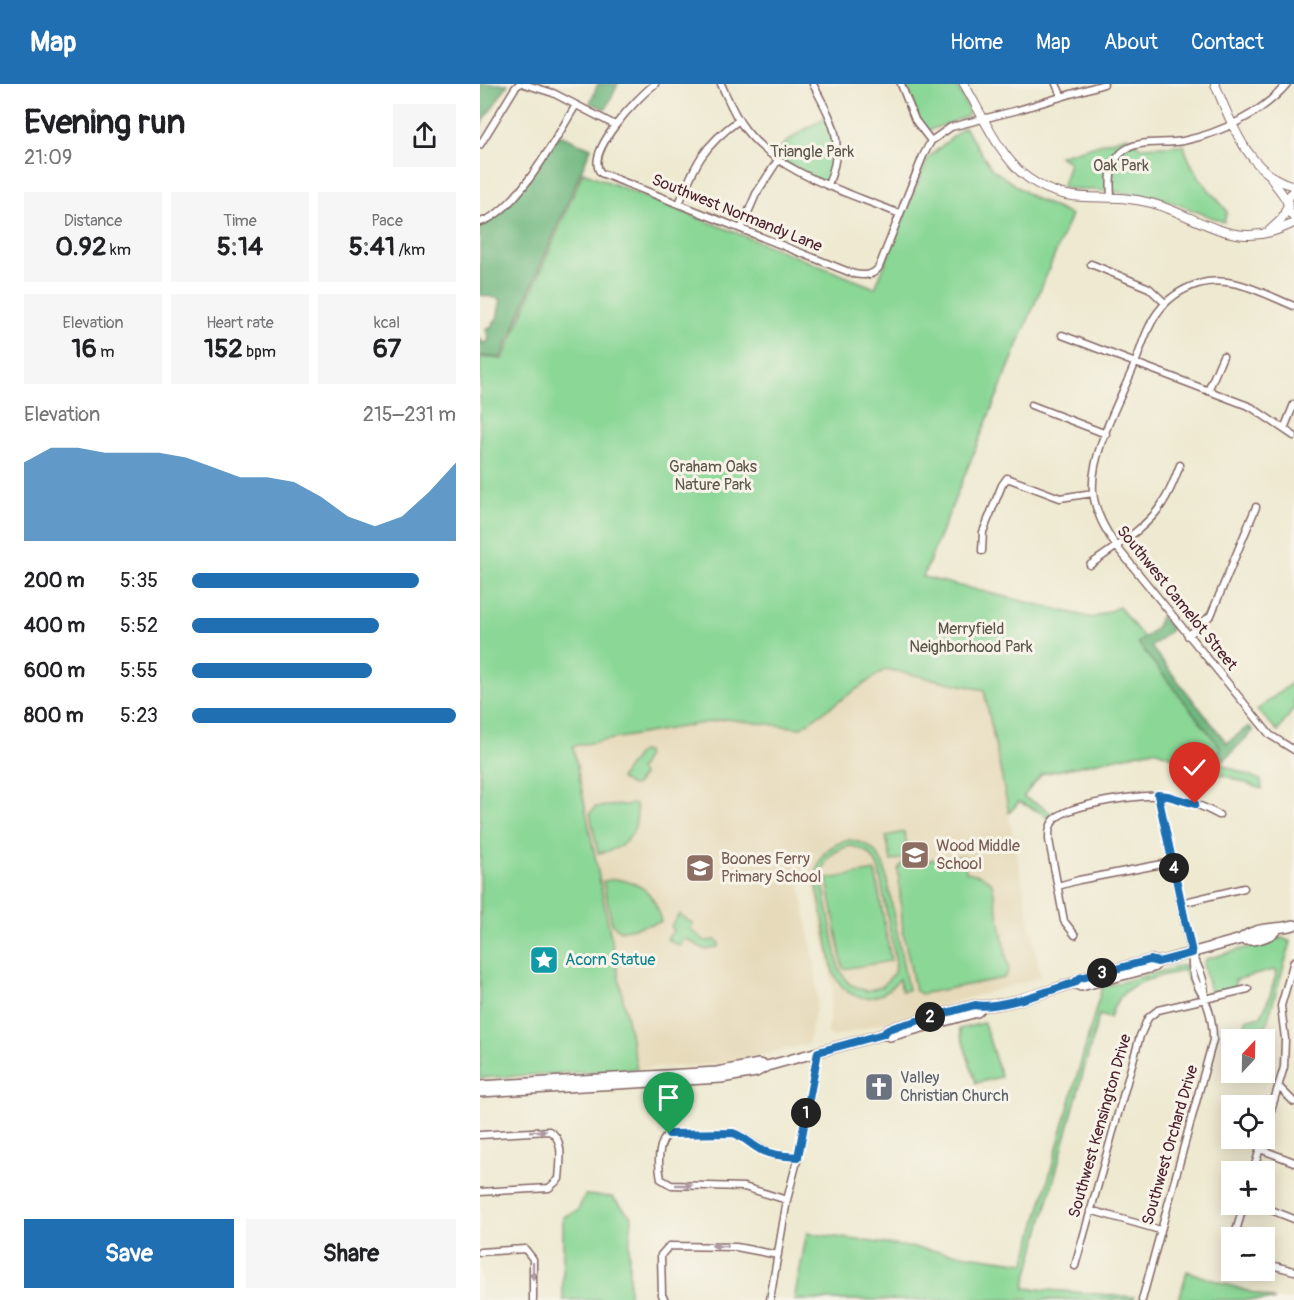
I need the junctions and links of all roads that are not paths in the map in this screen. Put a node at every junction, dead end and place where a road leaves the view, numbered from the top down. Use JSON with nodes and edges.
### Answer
{"nodes":[{"id":1,"x":521,"y":84,"type":"edge"},
{"id":2,"x":655,"y":84,"type":"edge"},
{"id":3,"x":721,"y":84,"type":"edge"},
{"id":4,"x":813,"y":84,"type":"edge"},
{"id":5,"x":901,"y":84,"type":"edge"},
{"id":6,"x":964,"y":84,"type":"edge"},
{"id":7,"x":1056,"y":84,"type":"edge"},
{"id":8,"x":1104,"y":84,"type":"edge"},
{"id":9,"x":1215,"y":84,"type":"edge"},
{"id":10,"x":1287,"y":84,"type":"edge"},
{"id":11,"x":1062,"y":97,"type":"junction"},
{"id":12,"x":576,"y":105,"type":"junction"},
{"id":13,"x":984,"y":118,"type":"junction"},
{"id":14,"x":739,"y":120,"type":"junction"},
{"id":15,"x":1232,"y":124,"type":"junction"},
{"id":16,"x":615,"y":125,"type":"junction"},
{"id":17,"x":931,"y":141,"type":"junction"},
{"id":18,"x":480,"y":145,"type":"edge"},
{"id":19,"x":778,"y":160,"type":"junction"},
{"id":20,"x":1271,"y":177,"type":"junction"},
{"id":21,"x":828,"y":185,"type":"junction"},
{"id":22,"x":1294,"y":188,"type":"edge"},
{"id":23,"x":1111,"y":197,"type":"junction"},
{"id":24,"x":679,"y":204,"type":"junction"},
{"id":25,"x":1287,"y":205,"type":"junction"},
{"id":26,"x":900,"y":214,"type":"junction"},
{"id":27,"x":1294,"y":218,"type":"edge"},
{"id":28,"x":480,"y":222,"type":"edge"},
{"id":29,"x":1294,"y":223,"type":"edge"},
{"id":30,"x":741,"y":229,"type":"junction"},
{"id":31,"x":1268,"y":232,"type":"junction"},
{"id":32,"x":1091,"y":264,"type":"dead end"},
{"id":33,"x":1166,"y":303,"type":"junction"},
{"id":34,"x":1294,"y":306,"type":"edge"},
{"id":35,"x":1062,"y":335,"type":"dead end"},
{"id":36,"x":1222,"y":356,"type":"dead end"},
{"id":37,"x":1135,"y":363,"type":"junction"},
{"id":38,"x":1208,"y":391,"type":"junction"},
{"id":39,"x":1294,"y":404,"type":"edge"},
{"id":40,"x":1031,"y":405,"type":"dead end"},
{"id":41,"x":1284,"y":429,"type":"junction"},
{"id":42,"x":1106,"y":434,"type":"junction"},
{"id":43,"x":1294,"y":436,"type":"edge"},
{"id":44,"x":1180,"y":465,"type":"dead end"},
{"id":45,"x":1093,"y":493,"type":"junction"},
{"id":46,"x":1256,"y":507,"type":"dead end"},
{"id":47,"x":1116,"y":546,"type":"junction"},
{"id":48,"x":982,"y":551,"type":"dead end"},
{"id":49,"x":1090,"y":565,"type":"dead end"},
{"id":50,"x":1188,"y":636,"type":"junction"},
{"id":51,"x":1294,"y":750,"type":"edge"},
{"id":52,"x":1158,"y":795,"type":"junction"},
{"id":53,"x":1219,"y":815,"type":"dead end"},
{"id":54,"x":1173,"y":862,"type":"junction"},
{"id":55,"x":1058,"y":886,"type":"junction"},
{"id":56,"x":1244,"y":888,"type":"dead end"},
{"id":57,"x":1181,"y":903,"type":"junction"},
{"id":58,"x":1294,"y":925,"type":"edge"},
{"id":59,"x":1075,"y":935,"type":"dead end"},
{"id":60,"x":1192,"y":953,"type":"junction"},
{"id":61,"x":1294,"y":961,"type":"edge"},
{"id":62,"x":1248,"y":989,"type":"dead end"},
{"id":63,"x":1204,"y":998,"type":"junction"},
{"id":64,"x":818,"y":1052,"type":"junction"},
{"id":65,"x":767,"y":1066,"type":"junction"},
{"id":66,"x":480,"y":1086,"type":"edge"},
{"id":67,"x":1279,"y":1086,"type":"junction"},
{"id":68,"x":480,"y":1092,"type":"edge"},
{"id":69,"x":1275,"y":1099,"type":"edge"},
{"id":70,"x":1294,"y":1102,"type":"edge"},
{"id":71,"x":480,"y":1135,"type":"edge"},
{"id":72,"x":1260,"y":1149,"type":"joint"},
{"id":73,"x":798,"y":1157,"type":"junction"},
{"id":74,"x":1256,"y":1161,"type":"edge"},
{"id":75,"x":1294,"y":1162,"type":"edge"},
{"id":76,"x":480,"y":1192,"type":"edge"},
{"id":77,"x":787,"y":1200,"type":"junction"},
{"id":78,"x":1090,"y":1210,"type":"junction"},
{"id":79,"x":1275,"y":1212,"type":"edge"},
{"id":80,"x":1294,"y":1219,"type":"edge"},
{"id":81,"x":1160,"y":1230,"type":"junction"},
{"id":82,"x":480,"y":1252,"type":"edge"},
{"id":83,"x":778,"y":1255,"type":"junction"},
{"id":84,"x":1076,"y":1266,"type":"dead end"},
{"id":85,"x":1275,"y":1267,"type":"edge"},
{"id":86,"x":1294,"y":1271,"type":"edge"},
{"id":87,"x":533,"y":1300,"type":"edge"},
{"id":88,"x":665,"y":1300,"type":"edge"},
{"id":89,"x":770,"y":1300,"type":"edge"},
{"id":90,"x":1142,"y":1300,"type":"edge"}],
"edges":[{"from":1,"to":12,"type":"street"},
{"from":1,"to":18,"type":"street"},
{"from":2,"to":16,"type":"street"},
{"from":3,"to":14,"type":"street"},
{"from":4,"to":21,"type":"street"},
{"from":5,"to":17,"type":"street"},
{"from":6,"to":13,"type":"street"},
{"from":7,"to":11,"type":"street"},
{"from":8,"to":11,"type":"street"},
{"from":9,"to":15,"type":"street"},
{"from":10,"to":15,"type":"street"},
{"from":11,"to":13,"type":"street"},
{"from":12,"to":16,"type":"street"},
{"from":12,"to":28,"type":"street"},
{"from":13,"to":17,"type":"street"},
{"from":13,"to":23,"type":"street"},
{"from":14,"to":19,"type":"street"},
{"from":14,"to":24,"type":"street"},
{"from":15,"to":20,"type":"street"},
{"from":15,"to":23,"type":"street"},
{"from":16,"to":24,"type":"street","name":"Southwest Normandy Lane"},
{"from":17,"to":26,"type":"street"},
{"from":19,"to":21,"type":"street"},
{"from":19,"to":30,"type":"street"},
{"from":20,"to":22,"type":"street"},
{"from":20,"to":25,"type":"street"},
{"from":21,"to":26,"type":"street"},
{"from":22,"to":25,"type":"street"},
{"from":23,"to":31,"type":"street"},
{"from":24,"to":30,"type":"street","name":"Southwest Normandy Lane"},
{"from":25,"to":27,"type":"street"},
{"from":25,"to":31,"type":"street"},
{"from":26,"to":30,"type":"street","name":"Southwest Normandy Lane"},
{"from":29,"to":31,"type":"street"},
{"from":32,"to":33,"type":"street"},
{"from":33,"to":34,"type":"street","name":"Southwest Camelot Street"},
{"from":33,"to":37,"type":"street","name":"Southwest Camelot Street"},
{"from":35,"to":37,"type":"street"},
{"from":36,"to":38,"type":"street"},
{"from":37,"to":38,"type":"street"},
{"from":37,"to":42,"type":"street","name":"Southwest Camelot Street"},
{"from":38,"to":41,"type":"street"},
{"from":39,"to":41,"type":"street"},
{"from":40,"to":42,"type":"street"},
{"from":41,"to":43,"type":"street"},
{"from":42,"to":45,"type":"street","name":"Southwest Camelot Street"},
{"from":44,"to":47,"type":"street"},
{"from":45,"to":47,"type":"street","name":"Southwest Camelot Street"},
{"from":45,"to":48,"type":"street"},
{"from":46,"to":50,"type":"street"},
{"from":47,"to":49,"type":"street"},
{"from":47,"to":50,"type":"street","name":"Southwest Camelot Street"},
{"from":50,"to":51,"type":"street","name":"Southwest Camelot Street"},
{"from":52,"to":53,"type":"street"},
{"from":52,"to":54,"type":"street","name":"Southwest Orchard Drive"},
{"from":52,"to":55,"type":"street"},
{"from":54,"to":55,"type":"street"},
{"from":54,"to":57,"type":"street","name":"Southwest Orchard Drive"},
{"from":55,"to":59,"type":"street"},
{"from":56,"to":57,"type":"street"},
{"from":57,"to":60,"type":"street","name":"Southwest Orchard Drive"},
{"from":58,"to":60,"type":"main road"},
{"from":60,"to":63,"type":"street","name":"Southwest Orchard Drive"},
{"from":60,"to":64,"type":"main road"},
{"from":61,"to":67,"type":"street"},
{"from":62,"to":63,"type":"street","name":"Southwest Kensington Drive"},
{"from":63,"to":78,"type":"street","name":"Southwest Kensington Drive"},
{"from":63,"to":81,"type":"street","name":"Southwest Orchard Drive"},
{"from":64,"to":65,"type":"main road"},
{"from":64,"to":73,"type":"street"},
{"from":65,"to":66,"type":"main road"},
{"from":65,"to":68,"type":"main road"},
{"from":67,"to":69,"type":"street"},
{"from":67,"to":70,"type":"street"},
{"from":71,"to":76,"type":"street","one_way":true},
{"from":72,"to":74,"type":"street"},
{"from":72,"to":75,"type":"street"},
{"from":73,"to":77,"type":"street"},
{"from":73,"to":77,"type":"street","one_way":true},
{"from":77,"to":83,"type":"street"},
{"from":78,"to":81,"type":"street"},
{"from":78,"to":84,"type":"street","name":"Southwest Kensington Drive"},
{"from":79,"to":80,"type":"street"},
{"from":81,"to":90,"type":"street","name":"Southwest Orchard Drive"},
{"from":82,"to":87,"type":"street","one_way":true},
{"from":83,"to":88,"type":"street","one_way":true},
{"from":83,"to":89,"type":"street"},
{"from":85,"to":86,"type":"street"}]}
